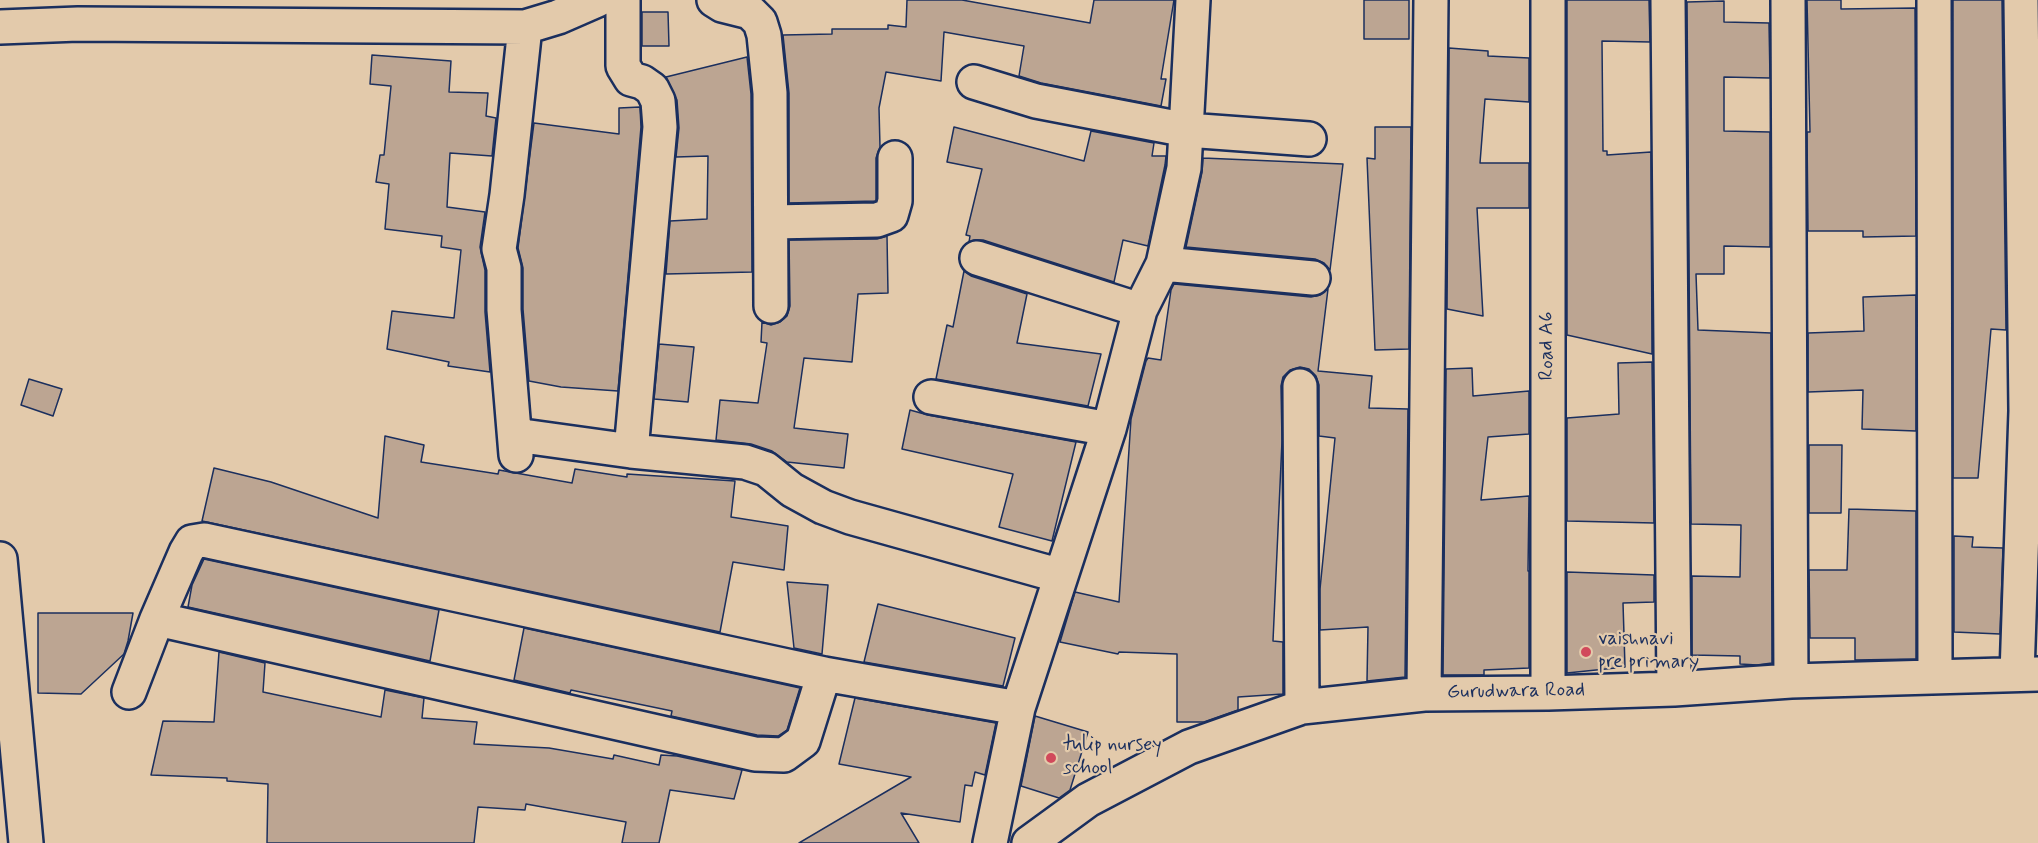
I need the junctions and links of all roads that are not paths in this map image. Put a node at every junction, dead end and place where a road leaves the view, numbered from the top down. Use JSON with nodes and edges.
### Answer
{"nodes":[{"id":1,"x":597,"y":0,"type":"edge"},
{"id":2,"x":623,"y":0,"type":"edge"},
{"id":3,"x":714,"y":0,"type":"edge"},
{"id":4,"x":1193,"y":0,"type":"edge"},
{"id":5,"x":1431,"y":0,"type":"edge"},
{"id":6,"x":1548,"y":0,"type":"edge"},
{"id":7,"x":1668,"y":0,"type":"edge"},
{"id":8,"x":1788,"y":0,"type":"edge"},
{"id":9,"x":1934,"y":0,"type":"edge"},
{"id":10,"x":2022,"y":0,"type":"edge"},
{"id":11,"x":0,"y":27,"type":"edge"},
{"id":12,"x":525,"y":27,"type":"junction"},
{"id":13,"x":974,"y":82,"type":"dead end"},
{"id":14,"x":1187,"y":130,"type":"junction"},
{"id":15,"x":1309,"y":139,"type":"dead end"},
{"id":16,"x":895,"y":158,"type":"dead end"},
{"id":17,"x":771,"y":222,"type":"junction"},
{"id":18,"x":977,"y":258,"type":"dead end"},
{"id":19,"x":1163,"y":264,"type":"junction"},
{"id":20,"x":1313,"y":278,"type":"dead end"},
{"id":21,"x":771,"y":306,"type":"dead end"},
{"id":22,"x":1140,"y":310,"type":"junction"},
{"id":23,"x":1300,"y":386,"type":"dead end"},
{"id":24,"x":931,"y":397,"type":"dead end"},
{"id":25,"x":2032,"y":411,"type":"edge"},
{"id":26,"x":1109,"y":429,"type":"junction"},
{"id":27,"x":631,"y":451,"type":"junction"},
{"id":28,"x":0,"y":559,"type":"edge"},
{"id":29,"x":1061,"y":576,"type":"junction"},
{"id":30,"x":157,"y":619,"type":"junction"},
{"id":31,"x":824,"y":674,"type":"junction"},
{"id":32,"x":2027,"y":674,"type":"edge"},
{"id":33,"x":1935,"y":677,"type":"junction"},
{"id":34,"x":1791,"y":681,"type":"junction"},
{"id":35,"x":1674,"y":689,"type":"junction"},
{"id":36,"x":129,"y":692,"type":"dead end"},
{"id":37,"x":1548,"y":693,"type":"junction"},
{"id":38,"x":1424,"y":694,"type":"junction"},
{"id":39,"x":1302,"y":707,"type":"junction"},
{"id":40,"x":1018,"y":708,"type":"junction"},
{"id":41,"x":26,"y":843,"type":"edge"},
{"id":42,"x":990,"y":843,"type":"edge"},
{"id":43,"x":1029,"y":843,"type":"edge"}],
"edges":[{"from":1,"to":12,"type":"street"},
{"from":2,"to":27,"type":"street"},
{"from":3,"to":17,"type":"street"},
{"from":4,"to":14,"type":"street"},
{"from":5,"to":38,"type":"street"},
{"from":6,"to":37,"type":"street","name":"Road A6"},
{"from":7,"to":35,"type":"street"},
{"from":8,"to":34,"type":"street"},
{"from":9,"to":33,"type":"street"},
{"from":10,"to":25,"type":"street"},
{"from":11,"to":12,"type":"street"},
{"from":12,"to":27,"type":"street"},
{"from":13,"to":14,"type":"street"},
{"from":14,"to":15,"type":"street"},
{"from":14,"to":19,"type":"street"},
{"from":16,"to":17,"type":"street"},
{"from":17,"to":21,"type":"street"},
{"from":18,"to":22,"type":"street"},
{"from":19,"to":20,"type":"street"},
{"from":19,"to":22,"type":"street"},
{"from":22,"to":26,"type":"street"},
{"from":23,"to":39,"type":"street"},
{"from":24,"to":26,"type":"street"},
{"from":25,"to":32,"type":"street"},
{"from":26,"to":29,"type":"street"},
{"from":27,"to":29,"type":"street"},
{"from":28,"to":41,"type":"street"},
{"from":29,"to":40,"type":"street"},
{"from":30,"to":31,"type":"street"},
{"from":30,"to":31,"type":"street"},
{"from":30,"to":36,"type":"street"},
{"from":31,"to":40,"type":"street"},
{"from":32,"to":33,"type":"street","name":"Gurudwara Road"},
{"from":33,"to":34,"type":"street","name":"Gurudwara Road"},
{"from":34,"to":35,"type":"street","name":"Gurudwara Road"},
{"from":35,"to":37,"type":"street","name":"Gurudwara Road"},
{"from":37,"to":38,"type":"street","name":"Gurudwara Road"},
{"from":38,"to":39,"type":"street","name":"Gurudwara Road"},
{"from":39,"to":43,"type":"street","name":"Gurudwara Road"},
{"from":40,"to":42,"type":"street"}]}
